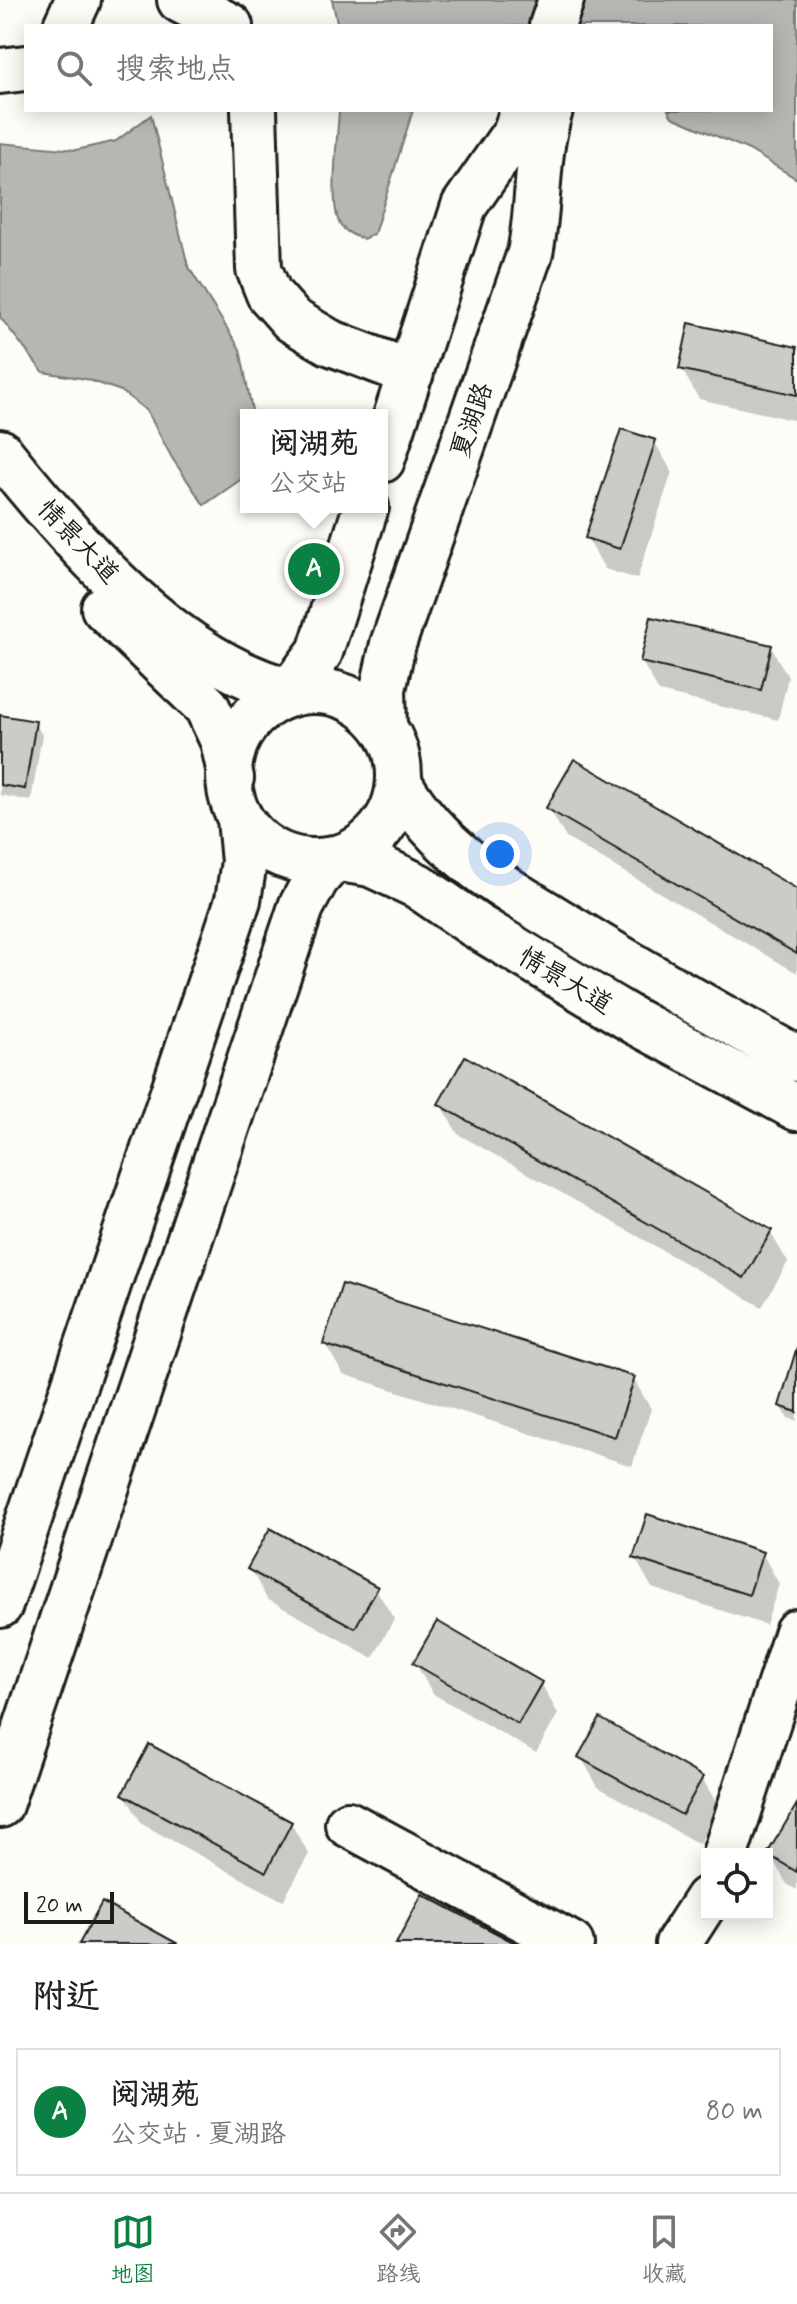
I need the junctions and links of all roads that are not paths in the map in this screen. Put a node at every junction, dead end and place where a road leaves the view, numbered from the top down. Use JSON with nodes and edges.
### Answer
{"nodes":[{"id":1,"x":78,"y":0,"type":"edge"},
{"id":2,"x":180,"y":0,"type":"edge"},
{"id":3,"x":561,"y":0,"type":"edge"},
{"id":4,"x":586,"y":0,"type":"edge"},
{"id":5,"x":67,"y":24,"type":"edge"},
{"id":6,"x":226,"y":24,"type":"edge"},
{"id":7,"x":553,"y":24,"type":"edge"},
{"id":8,"x":578,"y":24,"type":"edge"},
{"id":9,"x":24,"y":68,"type":"edge"},
{"id":10,"x":0,"y":71,"type":"edge"},
{"id":11,"x":254,"y":112,"type":"edge"},
{"id":12,"x":522,"y":112,"type":"edge"},
{"id":13,"x":549,"y":112,"type":"edge"},
{"id":14,"x":411,"y":373,"type":"junction"},
{"id":15,"x":388,"y":442,"type":"edge"},
{"id":16,"x":0,"y":452,"type":"edge"},
{"id":17,"x":0,"y":500,"type":"edge"},
{"id":18,"x":364,"y":513,"type":"edge"},
{"id":19,"x":290,"y":691,"type":"junction"},
{"id":20,"x":384,"y":727,"type":"junction"},
{"id":21,"x":400,"y":784,"type":"junction"},
{"id":22,"x":236,"y":799,"type":"junction"},
{"id":23,"x":334,"y":858,"type":"junction"},
{"id":24,"x":797,"y":1059,"type":"edge"},
{"id":25,"x":797,"y":1108,"type":"edge"},
{"id":26,"x":0,"y":1605,"type":"edge"},
{"id":27,"x":797,"y":1632,"type":"edge"},
{"id":28,"x":788,"y":1695,"type":"edge"},
{"id":29,"x":0,"y":1805,"type":"edge"},
{"id":30,"x":348,"y":1824,"type":"dead end"},
{"id":31,"x":727,"y":1848,"type":"edge"},
{"id":32,"x":701,"y":1908,"type":"edge"},
{"id":33,"x":714,"y":1920,"type":"edge"},
{"id":34,"x":571,"y":1944,"type":"edge"},
{"id":35,"x":678,"y":1944,"type":"edge"},
{"id":36,"x":715,"y":1944,"type":"edge"}],
"edges":[{"from":1,"to":5,"type":"street"},
{"from":2,"to":6,"type":"street"},
{"from":3,"to":7,"type":"street"},
{"from":4,"to":8,"type":"street"},
{"from":9,"to":10,"type":"street"},
{"from":11,"to":14,"type":"street"},
{"from":12,"to":14,"type":"street"},
{"from":13,"to":20,"type":"street","name":"夏湖路"},
{"from":14,"to":15,"type":"street"},
{"from":16,"to":19,"type":"street","name":"情景大道"},
{"from":17,"to":22,"type":"street","name":"情景大道"},
{"from":18,"to":19,"type":"street"},
{"from":19,"to":20,"type":"street"},
{"from":19,"to":22,"type":"street"},
{"from":20,"to":21,"type":"street"},
{"from":21,"to":23,"type":"street"},
{"from":21,"to":24,"type":"street","name":"情景大道"},
{"from":22,"to":23,"type":"street"},
{"from":22,"to":26,"type":"street"},
{"from":23,"to":25,"type":"street","name":"情景大道"},
{"from":23,"to":29,"type":"street"},
{"from":27,"to":28,"type":"street"},
{"from":28,"to":31,"type":"street"},
{"from":30,"to":34,"type":"street"},
{"from":32,"to":35,"type":"street"},
{"from":33,"to":36,"type":"street"}]}
